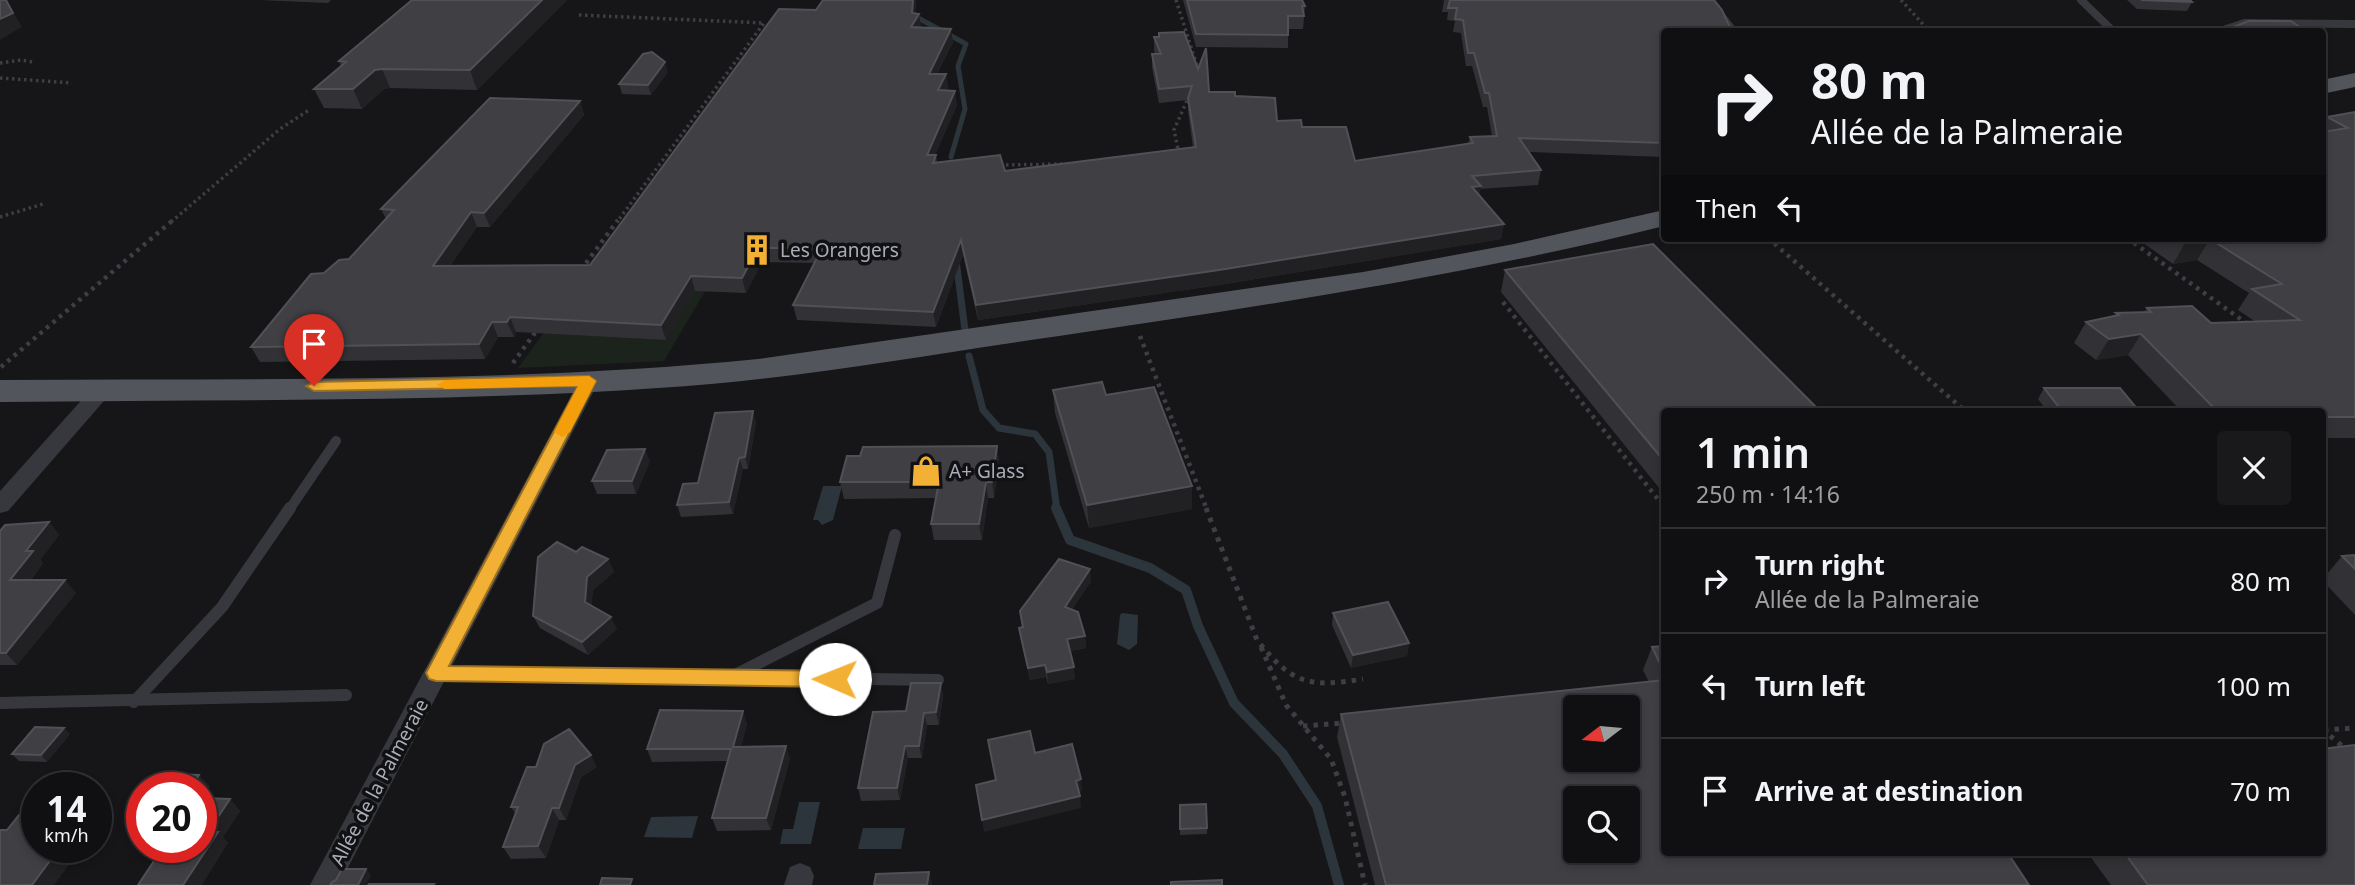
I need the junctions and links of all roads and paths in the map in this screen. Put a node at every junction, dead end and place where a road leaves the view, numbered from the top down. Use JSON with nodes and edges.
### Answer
{"nodes":[{"id":1,"x":1176,"y":0,"type":"edge"},
{"id":2,"x":1709,"y":0,"type":"edge"},
{"id":3,"x":1901,"y":0,"type":"edge"},
{"id":4,"x":2081,"y":0,"type":"edge"},
{"id":5,"x":579,"y":15,"type":"dead end"},
{"id":6,"x":2355,"y":24,"type":"edge"},
{"id":7,"x":1731,"y":28,"type":"edge"},
{"id":8,"x":1926,"y":28,"type":"edge"},
{"id":9,"x":2110,"y":28,"type":"edge"},
{"id":10,"x":2225,"y":28,"type":"edge"},
{"id":11,"x":33,"y":62,"type":"dead end"},
{"id":12,"x":0,"y":63,"type":"edge"},
{"id":13,"x":1197,"y":77,"type":"edge"},
{"id":14,"x":0,"y":78,"type":"edge"},
{"id":15,"x":2355,"y":80,"type":"edge"},
{"id":16,"x":72,"y":83,"type":"dead end"},
{"id":17,"x":1194,"y":85,"type":"edge"},
{"id":18,"x":2326,"y":86,"type":"edge"},
{"id":19,"x":309,"y":110,"type":"dead end"},
{"id":20,"x":667,"y":152,"type":"junction"},
{"id":21,"x":681,"y":152,"type":"edge"},
{"id":22,"x":1180,"y":162,"type":"edge"},
{"id":23,"x":1069,"y":164,"type":"edge"},
{"id":24,"x":999,"y":166,"type":"edge"},
{"id":25,"x":43,"y":204,"type":"dead end"},
{"id":26,"x":0,"y":217,"type":"edge"},
{"id":27,"x":1661,"y":219,"type":"edge"},
{"id":28,"x":1773,"y":242,"type":"edge"},
{"id":29,"x":2133,"y":242,"type":"edge"},
{"id":30,"x":581,"y":270,"type":"edge"},
{"id":31,"x":1503,"y":302,"type":"dead end"},
{"id":32,"x":1132,"y":316,"type":"junction"},
{"id":33,"x":542,"y":323,"type":"edge"},
{"id":34,"x":2259,"y":332,"type":"edge"},
{"id":35,"x":0,"y":367,"type":"edge"},
{"id":36,"x":589,"y":381,"type":"junction"},
{"id":37,"x":499,"y":384,"type":"junction"},
{"id":38,"x":103,"y":389,"type":"junction"},
{"id":39,"x":0,"y":391,"type":"edge"},
{"id":40,"x":1962,"y":408,"type":"edge"},
{"id":41,"x":336,"y":441,"type":"dead end"},
{"id":42,"x":1661,"y":503,"type":"edge"},
{"id":43,"x":0,"y":505,"type":"edge"},
{"id":44,"x":895,"y":535,"type":"dead end"},
{"id":45,"x":1258,"y":640,"type":"junction"},
{"id":46,"x":436,"y":673,"type":"junction"},
{"id":47,"x":731,"y":678,"type":"junction"},
{"id":48,"x":1363,"y":679,"type":"dead end"},
{"id":49,"x":938,"y":680,"type":"edge"},
{"id":50,"x":346,"y":695,"type":"dead end"},
{"id":51,"x":134,"y":702,"type":"junction"},
{"id":52,"x":0,"y":703,"type":"edge"},
{"id":53,"x":1345,"y":723,"type":"edge"},
{"id":54,"x":1303,"y":726,"type":"junction"},
{"id":55,"x":2355,"y":728,"type":"edge"},
{"id":56,"x":2326,"y":729,"type":"edge"},
{"id":57,"x":2326,"y":732,"type":"edge"},
{"id":58,"x":2355,"y":757,"type":"edge"},
{"id":59,"x":324,"y":885,"type":"edge"},
{"id":60,"x":1364,"y":885,"type":"edge"}],
"edges":[{"from":1,"to":13,"type":"path"},
{"from":2,"to":7,"type":"lane"},
{"from":3,"to":8,"type":"path"},
{"from":4,"to":9,"type":"lane"},
{"from":5,"to":20,"type":"path"},
{"from":6,"to":10,"type":"street"},
{"from":11,"to":12,"type":"path"},
{"from":14,"to":16,"type":"path"},
{"from":15,"to":18,"type":"main road"},
{"from":17,"to":22,"type":"path"},
{"from":19,"to":35,"type":"path"},
{"from":20,"to":21,"type":"path"},
{"from":20,"to":30,"type":"path"},
{"from":23,"to":24,"type":"path"},
{"from":25,"to":26,"type":"path"},
{"from":27,"to":32,"type":"main road"},
{"from":28,"to":40,"type":"path"},
{"from":29,"to":34,"type":"path"},
{"from":31,"to":42,"type":"path"},
{"from":32,"to":36,"type":"main road"},
{"from":32,"to":45,"type":"path"},
{"from":33,"to":37,"type":"path"},
{"from":36,"to":37,"type":"main road"},
{"from":36,"to":46,"type":"street","name":"Allée de la Palmeraie"},
{"from":37,"to":38,"type":"main road"},
{"from":38,"to":39,"type":"main road"},
{"from":38,"to":43,"type":"street"},
{"from":41,"to":51,"type":"lane"},
{"from":44,"to":47,"type":"lane"},
{"from":45,"to":48,"type":"path"},
{"from":45,"to":54,"type":"path"},
{"from":46,"to":47,"type":"lane"},
{"from":46,"to":59,"type":"street","name":"Allée de la Palmeraie"},
{"from":47,"to":49,"type":"lane"},
{"from":50,"to":51,"type":"lane"},
{"from":51,"to":52,"type":"lane"},
{"from":53,"to":54,"type":"path"},
{"from":54,"to":60,"type":"path"},
{"from":55,"to":56,"type":"path"},
{"from":57,"to":58,"type":"path"}]}
